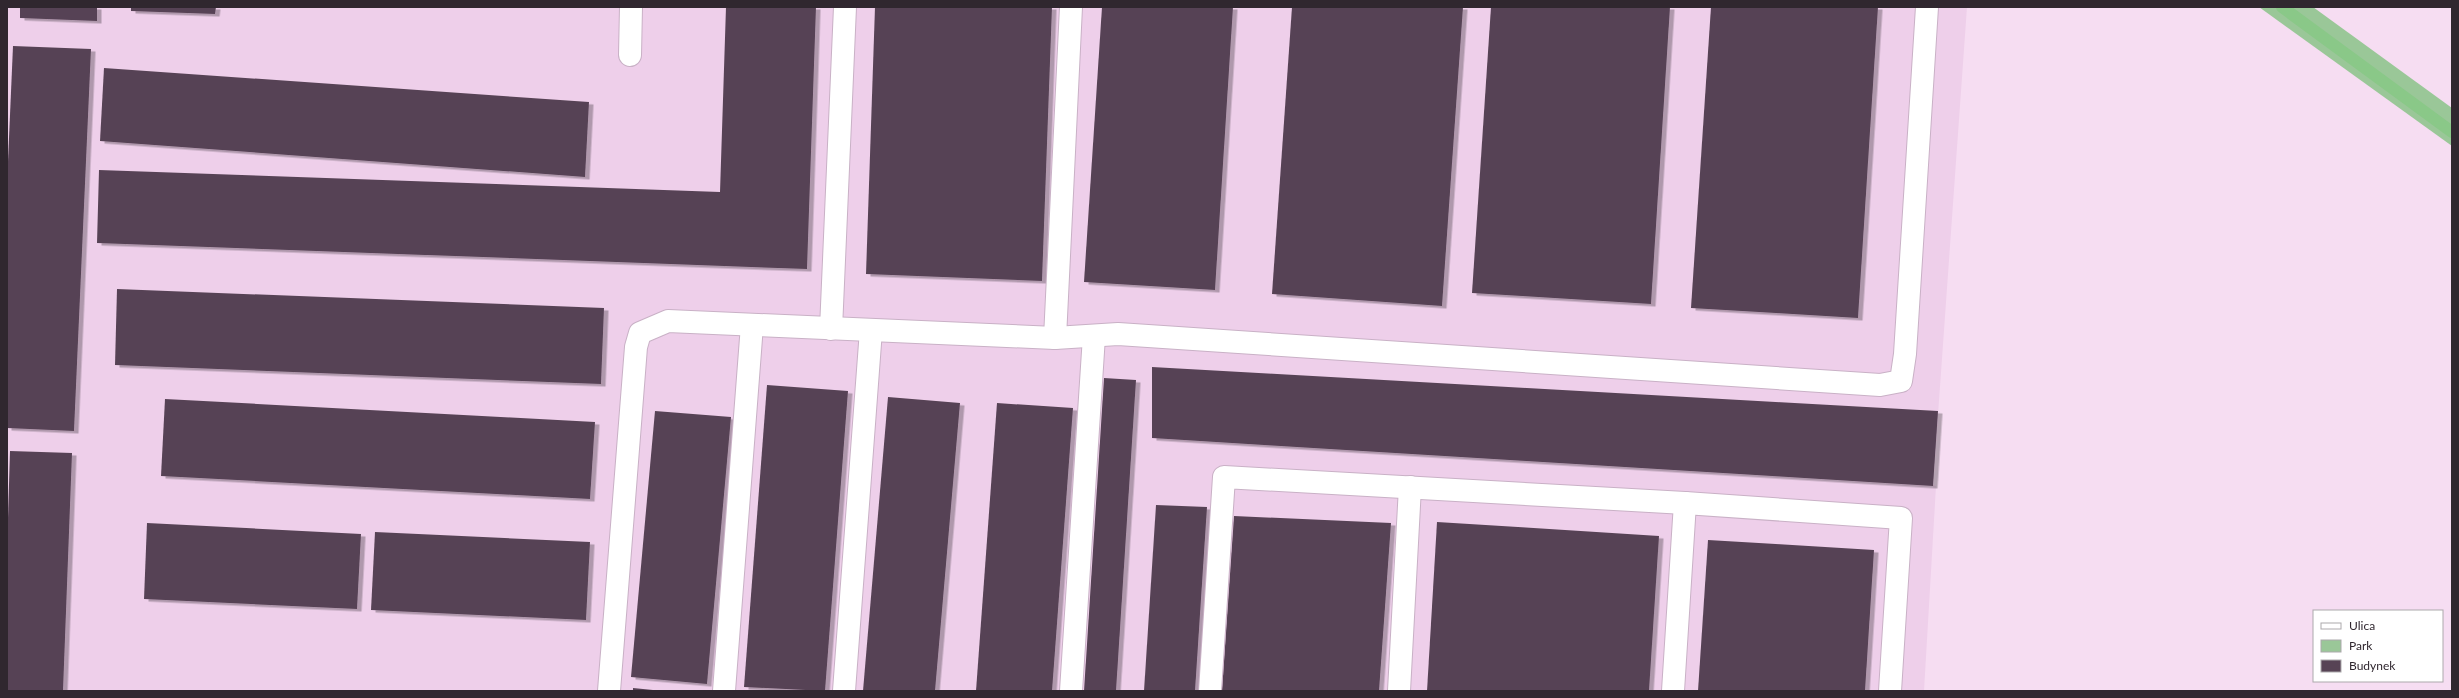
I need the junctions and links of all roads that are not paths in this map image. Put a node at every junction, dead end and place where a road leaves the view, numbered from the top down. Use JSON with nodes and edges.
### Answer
{"nodes":[{"id":1,"x":631,"y":7,"type":"edge"},
{"id":2,"x":845,"y":7,"type":"edge"},
{"id":3,"x":1071,"y":7,"type":"edge"},
{"id":4,"x":1927,"y":7,"type":"edge"},
{"id":5,"x":630,"y":55,"type":"dead end"},
{"id":6,"x":752,"y":325,"type":"junction"},
{"id":7,"x":831,"y":328,"type":"junction"},
{"id":8,"x":871,"y":330,"type":"junction"},
{"id":9,"x":1094,"y":336,"type":"junction"},
{"id":10,"x":1055,"y":338,"type":"junction"},
{"id":11,"x":1410,"y":487,"type":"junction"},
{"id":12,"x":1685,"y":503,"type":"junction"},
{"id":13,"x":609,"y":691,"type":"edge"},
{"id":14,"x":724,"y":691,"type":"edge"},
{"id":15,"x":844,"y":691,"type":"edge"},
{"id":16,"x":1071,"y":691,"type":"edge"},
{"id":17,"x":1210,"y":691,"type":"edge"},
{"id":18,"x":1399,"y":691,"type":"edge"},
{"id":19,"x":1673,"y":691,"type":"edge"},
{"id":20,"x":1890,"y":691,"type":"edge"}],
"edges":[{"from":1,"to":5,"type":"lane"},
{"from":2,"to":7,"type":"lane"},
{"from":3,"to":10,"type":"lane"},
{"from":4,"to":9,"type":"lane"},
{"from":6,"to":7,"type":"lane"},
{"from":6,"to":13,"type":"lane"},
{"from":6,"to":14,"type":"lane"},
{"from":7,"to":8,"type":"lane"},
{"from":8,"to":10,"type":"lane"},
{"from":8,"to":15,"type":"lane"},
{"from":9,"to":10,"type":"lane"},
{"from":9,"to":16,"type":"lane"},
{"from":11,"to":12,"type":"lane"},
{"from":11,"to":17,"type":"lane"},
{"from":11,"to":18,"type":"lane"},
{"from":12,"to":19,"type":"lane"},
{"from":12,"to":20,"type":"lane"}]}
